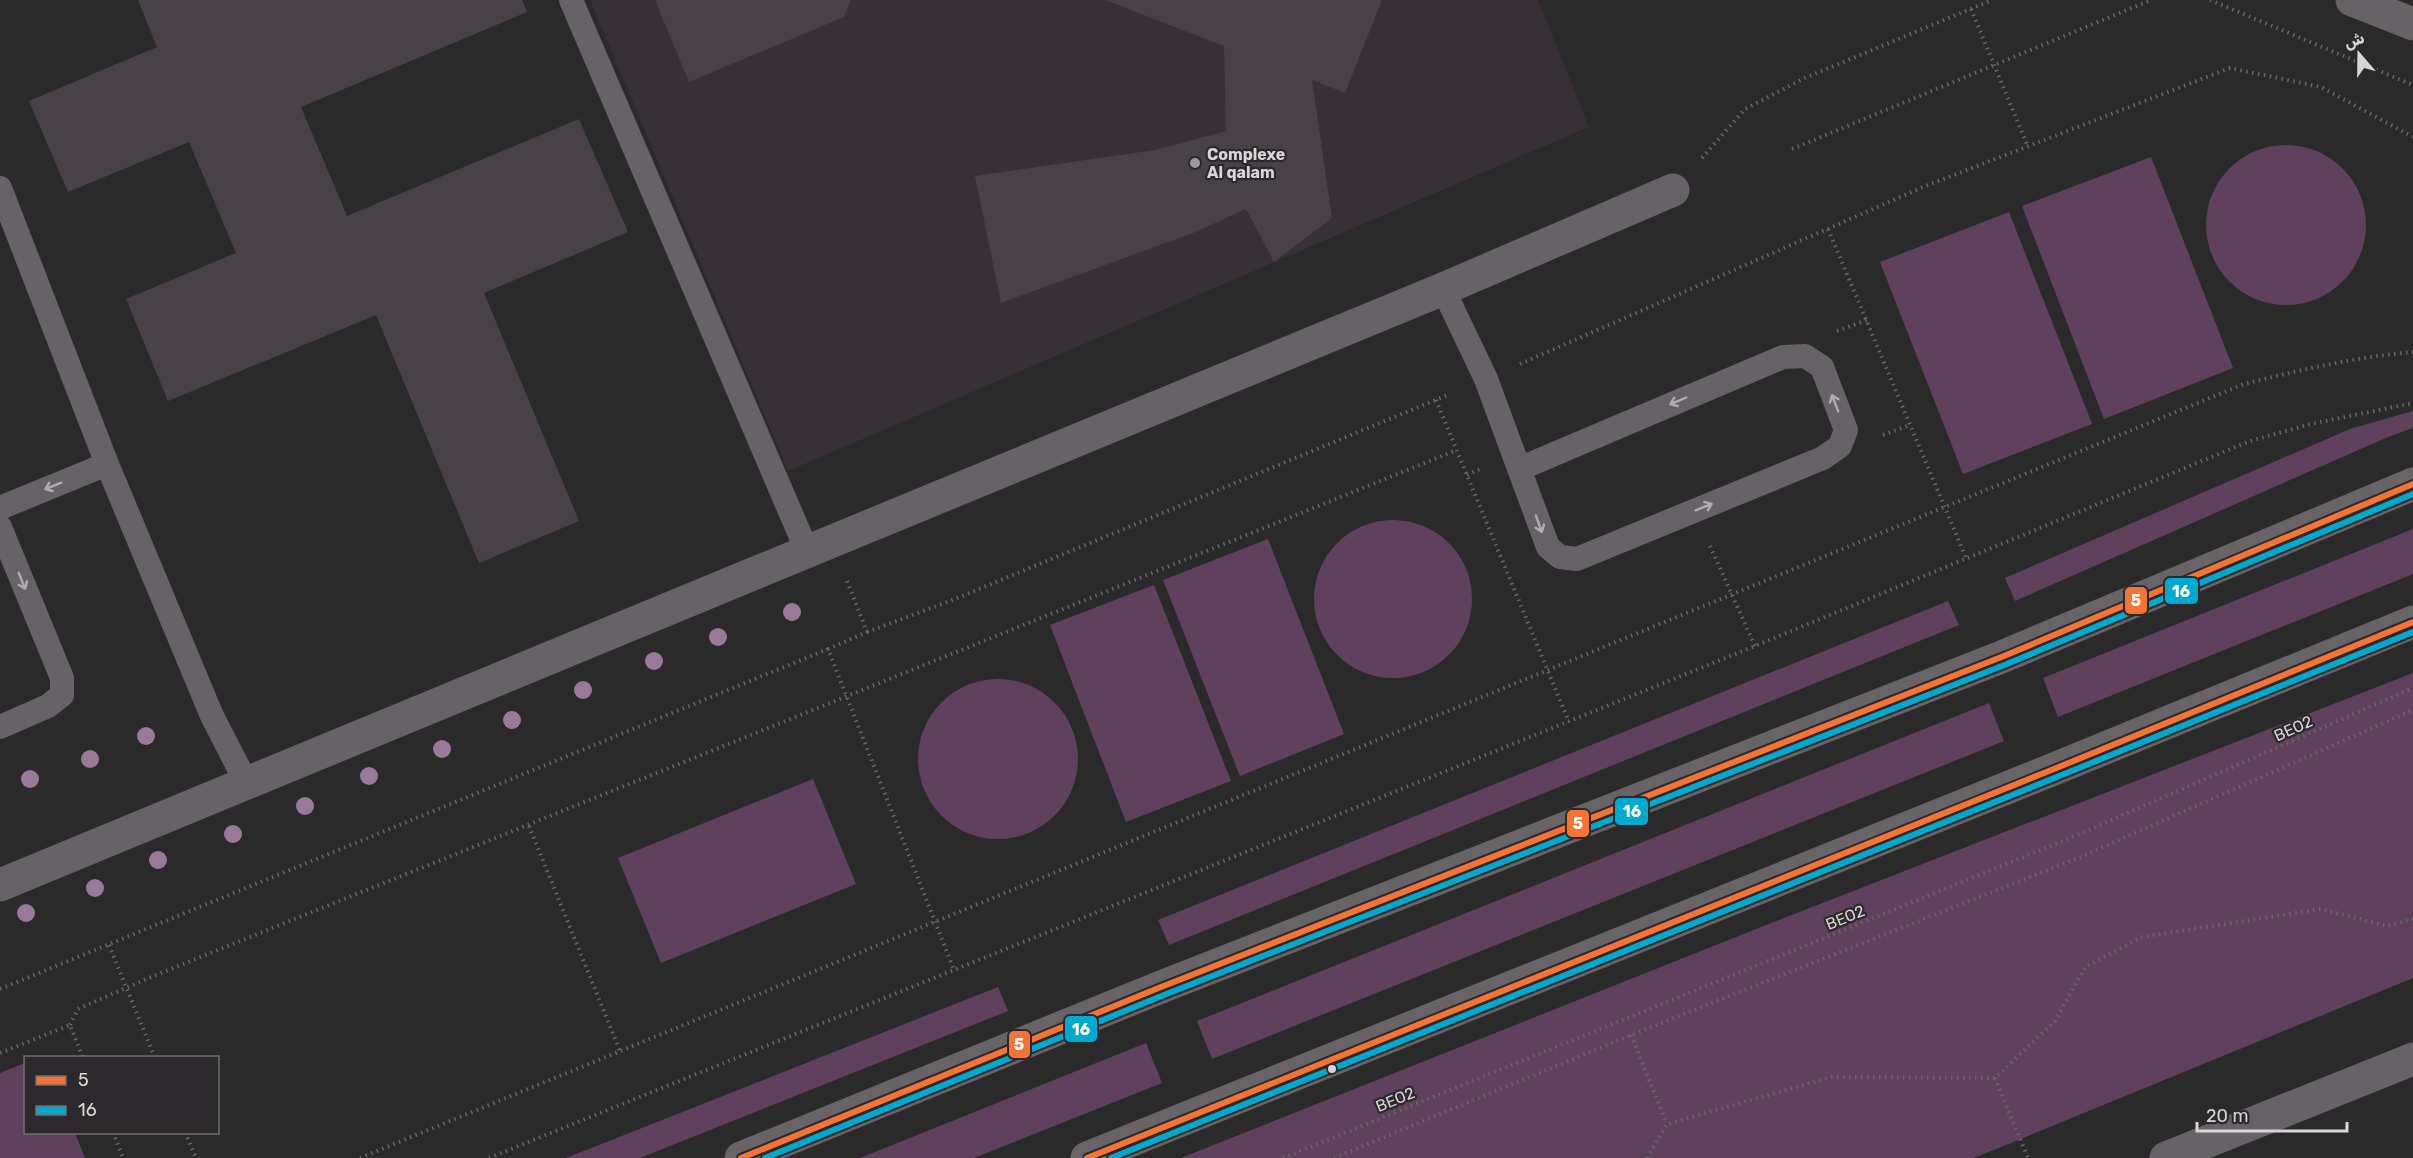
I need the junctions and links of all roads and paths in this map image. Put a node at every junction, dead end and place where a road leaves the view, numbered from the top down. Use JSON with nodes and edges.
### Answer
{"nodes":[{"id":1,"x":571,"y":0,"type":"edge"},
{"id":2,"x":1992,"y":0,"type":"edge"},
{"id":3,"x":2151,"y":0,"type":"edge"},
{"id":4,"x":2210,"y":0,"type":"edge"},
{"id":5,"x":2352,"y":0,"type":"edge"},
{"id":6,"x":1971,"y":9,"type":"junction"},
{"id":7,"x":2413,"y":24,"type":"edge"},
{"id":8,"x":1995,"y":67,"type":"junction"},
{"id":9,"x":2413,"y":85,"type":"edge"},
{"id":10,"x":2413,"y":137,"type":"edge"},
{"id":11,"x":2028,"y":147,"type":"junction"},
{"id":12,"x":1792,"y":149,"type":"dead end"},
{"id":13,"x":0,"y":188,"type":"edge"},
{"id":14,"x":1673,"y":190,"type":"joint"},
{"id":15,"x":1828,"y":229,"type":"junction"},
{"id":16,"x":1443,"y":289,"type":"junction"},
{"id":17,"x":2413,"y":352,"type":"edge"},
{"id":18,"x":1486,"y":379,"type":"junction"},
{"id":19,"x":1436,"y":400,"type":"junction"},
{"id":20,"x":2413,"y":403,"type":"edge"},
{"id":21,"x":1457,"y":450,"type":"junction"},
{"id":22,"x":107,"y":464,"type":"junction"},
{"id":23,"x":1519,"y":469,"type":"junction"},
{"id":24,"x":2413,"y":484,"type":"edge"},
{"id":25,"x":0,"y":508,"type":"edge"},
{"id":26,"x":1945,"y":508,"type":"junction"},
{"id":27,"x":1695,"y":511,"type":"junction"},
{"id":28,"x":0,"y":527,"type":"edge"},
{"id":29,"x":820,"y":546,"type":"junction"},
{"id":30,"x":1966,"y":558,"type":"junction"},
{"id":31,"x":1731,"y":595,"type":"junction"},
{"id":32,"x":2413,"y":622,"type":"edge"},
{"id":33,"x":867,"y":632,"type":"junction"},
{"id":34,"x":1755,"y":646,"type":"junction"},
{"id":35,"x":828,"y":649,"type":"junction"},
{"id":36,"x":1548,"y":671,"type":"junction"},
{"id":37,"x":2413,"y":688,"type":"edge"},
{"id":38,"x":846,"y":698,"type":"junction"},
{"id":39,"x":2413,"y":710,"type":"edge"},
{"id":40,"x":1569,"y":722,"type":"junction"},
{"id":41,"x":0,"y":727,"type":"edge"},
{"id":42,"x":246,"y":782,"type":"junction"},
{"id":43,"x":529,"y":826,"type":"junction"},
{"id":44,"x":0,"y":885,"type":"edge"},
{"id":45,"x":2413,"y":919,"type":"edge"},
{"id":46,"x":934,"y":922,"type":"junction"},
{"id":47,"x":109,"y":945,"type":"junction"},
{"id":48,"x":954,"y":970,"type":"junction"},
{"id":49,"x":0,"y":989,"type":"edge"},
{"id":50,"x":127,"y":990,"type":"junction"},
{"id":51,"x":70,"y":1025,"type":"junction"},
{"id":52,"x":1631,"y":1035,"type":"junction"},
{"id":53,"x":620,"y":1051,"type":"junction"},
{"id":54,"x":0,"y":1053,"type":"edge"},
{"id":55,"x":82,"y":1056,"type":"edge"},
{"id":56,"x":154,"y":1056,"type":"edge"},
{"id":57,"x":2413,"y":1059,"type":"edge"},
{"id":58,"x":1995,"y":1078,"type":"junction"},
{"id":59,"x":1667,"y":1124,"type":"junction"},
{"id":60,"x":114,"y":1134,"type":"edge"},
{"id":61,"x":186,"y":1134,"type":"edge"},
{"id":62,"x":123,"y":1158,"type":"edge"},
{"id":63,"x":196,"y":1158,"type":"edge"},
{"id":64,"x":360,"y":1158,"type":"edge"},
{"id":65,"x":489,"y":1158,"type":"edge"},
{"id":66,"x":741,"y":1158,"type":"edge"},
{"id":67,"x":1087,"y":1158,"type":"edge"},
{"id":68,"x":1282,"y":1158,"type":"edge"},
{"id":69,"x":1334,"y":1158,"type":"edge"},
{"id":70,"x":1647,"y":1158,"type":"edge"},
{"id":71,"x":2028,"y":1158,"type":"edge"},
{"id":72,"x":2166,"y":1158,"type":"edge"}],
"edges":[{"from":1,"to":29,"type":"lane"},
{"from":2,"to":6,"type":"path"},
{"from":3,"to":8,"type":"path"},
{"from":4,"to":9,"type":"path"},
{"from":5,"to":7,"type":"highway"},
{"from":6,"to":8,"type":"path"},
{"from":6,"to":14,"type":"path"},
{"from":8,"to":11,"type":"path"},
{"from":8,"to":12,"type":"path"},
{"from":10,"to":11,"type":"path"},
{"from":11,"to":15,"type":"path"},
{"from":13,"to":22,"type":"lane"},
{"from":14,"to":16,"type":"street"},
{"from":15,"to":18,"type":"path"},
{"from":15,"to":26,"type":"path"},
{"from":16,"to":18,"type":"lane"},
{"from":16,"to":29,"type":"street"},
{"from":17,"to":26,"type":"path"},
{"from":18,"to":19,"type":"path"},
{"from":18,"to":23,"type":"lane"},
{"from":19,"to":21,"type":"path"},
{"from":19,"to":33,"type":"path"},
{"from":20,"to":30,"type":"path"},
{"from":21,"to":36,"type":"path"},
{"from":21,"to":38,"type":"path"},
{"from":22,"to":25,"type":"lane","one_way":true},
{"from":22,"to":42,"type":"lane"},
{"from":23,"to":27,"type":"lane","one_way":true},
{"from":27,"to":23,"type":"lane","one_way":true},
{"from":24,"to":66,"type":"main road"},
{"from":26,"to":30,"type":"path"},
{"from":26,"to":31,"type":"path"},
{"from":27,"to":31,"type":"path"},
{"from":28,"to":41,"type":"lane","one_way":true},
{"from":29,"to":33,"type":"path"},
{"from":29,"to":42,"type":"street"},
{"from":30,"to":34,"type":"path"},
{"from":31,"to":34,"type":"path"},
{"from":31,"to":36,"type":"path"},
{"from":32,"to":67,"type":"main road"},
{"from":33,"to":35,"type":"path"},
{"from":34,"to":40,"type":"path"},
{"from":35,"to":38,"type":"path"},
{"from":35,"to":47,"type":"path"},
{"from":36,"to":40,"type":"path"},
{"from":36,"to":46,"type":"path"},
{"from":37,"to":68,"type":"path","name":"BEO2"},
{"from":38,"to":43,"type":"path"},
{"from":38,"to":46,"type":"path"},
{"from":39,"to":52,"type":"path"},
{"from":40,"to":48,"type":"path"},
{"from":42,"to":44,"type":"street"},
{"from":43,"to":50,"type":"path"},
{"from":43,"to":53,"type":"path"},
{"from":45,"to":58,"type":"path"},
{"from":46,"to":48,"type":"path"},
{"from":46,"to":53,"type":"path"},
{"from":47,"to":49,"type":"path"},
{"from":47,"to":50,"type":"path"},
{"from":48,"to":65,"type":"path"},
{"from":50,"to":51,"type":"path"},
{"from":50,"to":56,"type":"path"},
{"from":51,"to":54,"type":"path"},
{"from":51,"to":55,"type":"path"},
{"from":52,"to":59,"type":"path"},
{"from":52,"to":69,"type":"path"},
{"from":53,"to":64,"type":"path"},
{"from":57,"to":72,"type":"street"},
{"from":58,"to":59,"type":"path"},
{"from":58,"to":71,"type":"path"},
{"from":59,"to":70,"type":"path"},
{"from":60,"to":62,"type":"path"},
{"from":61,"to":63,"type":"path"}]}
